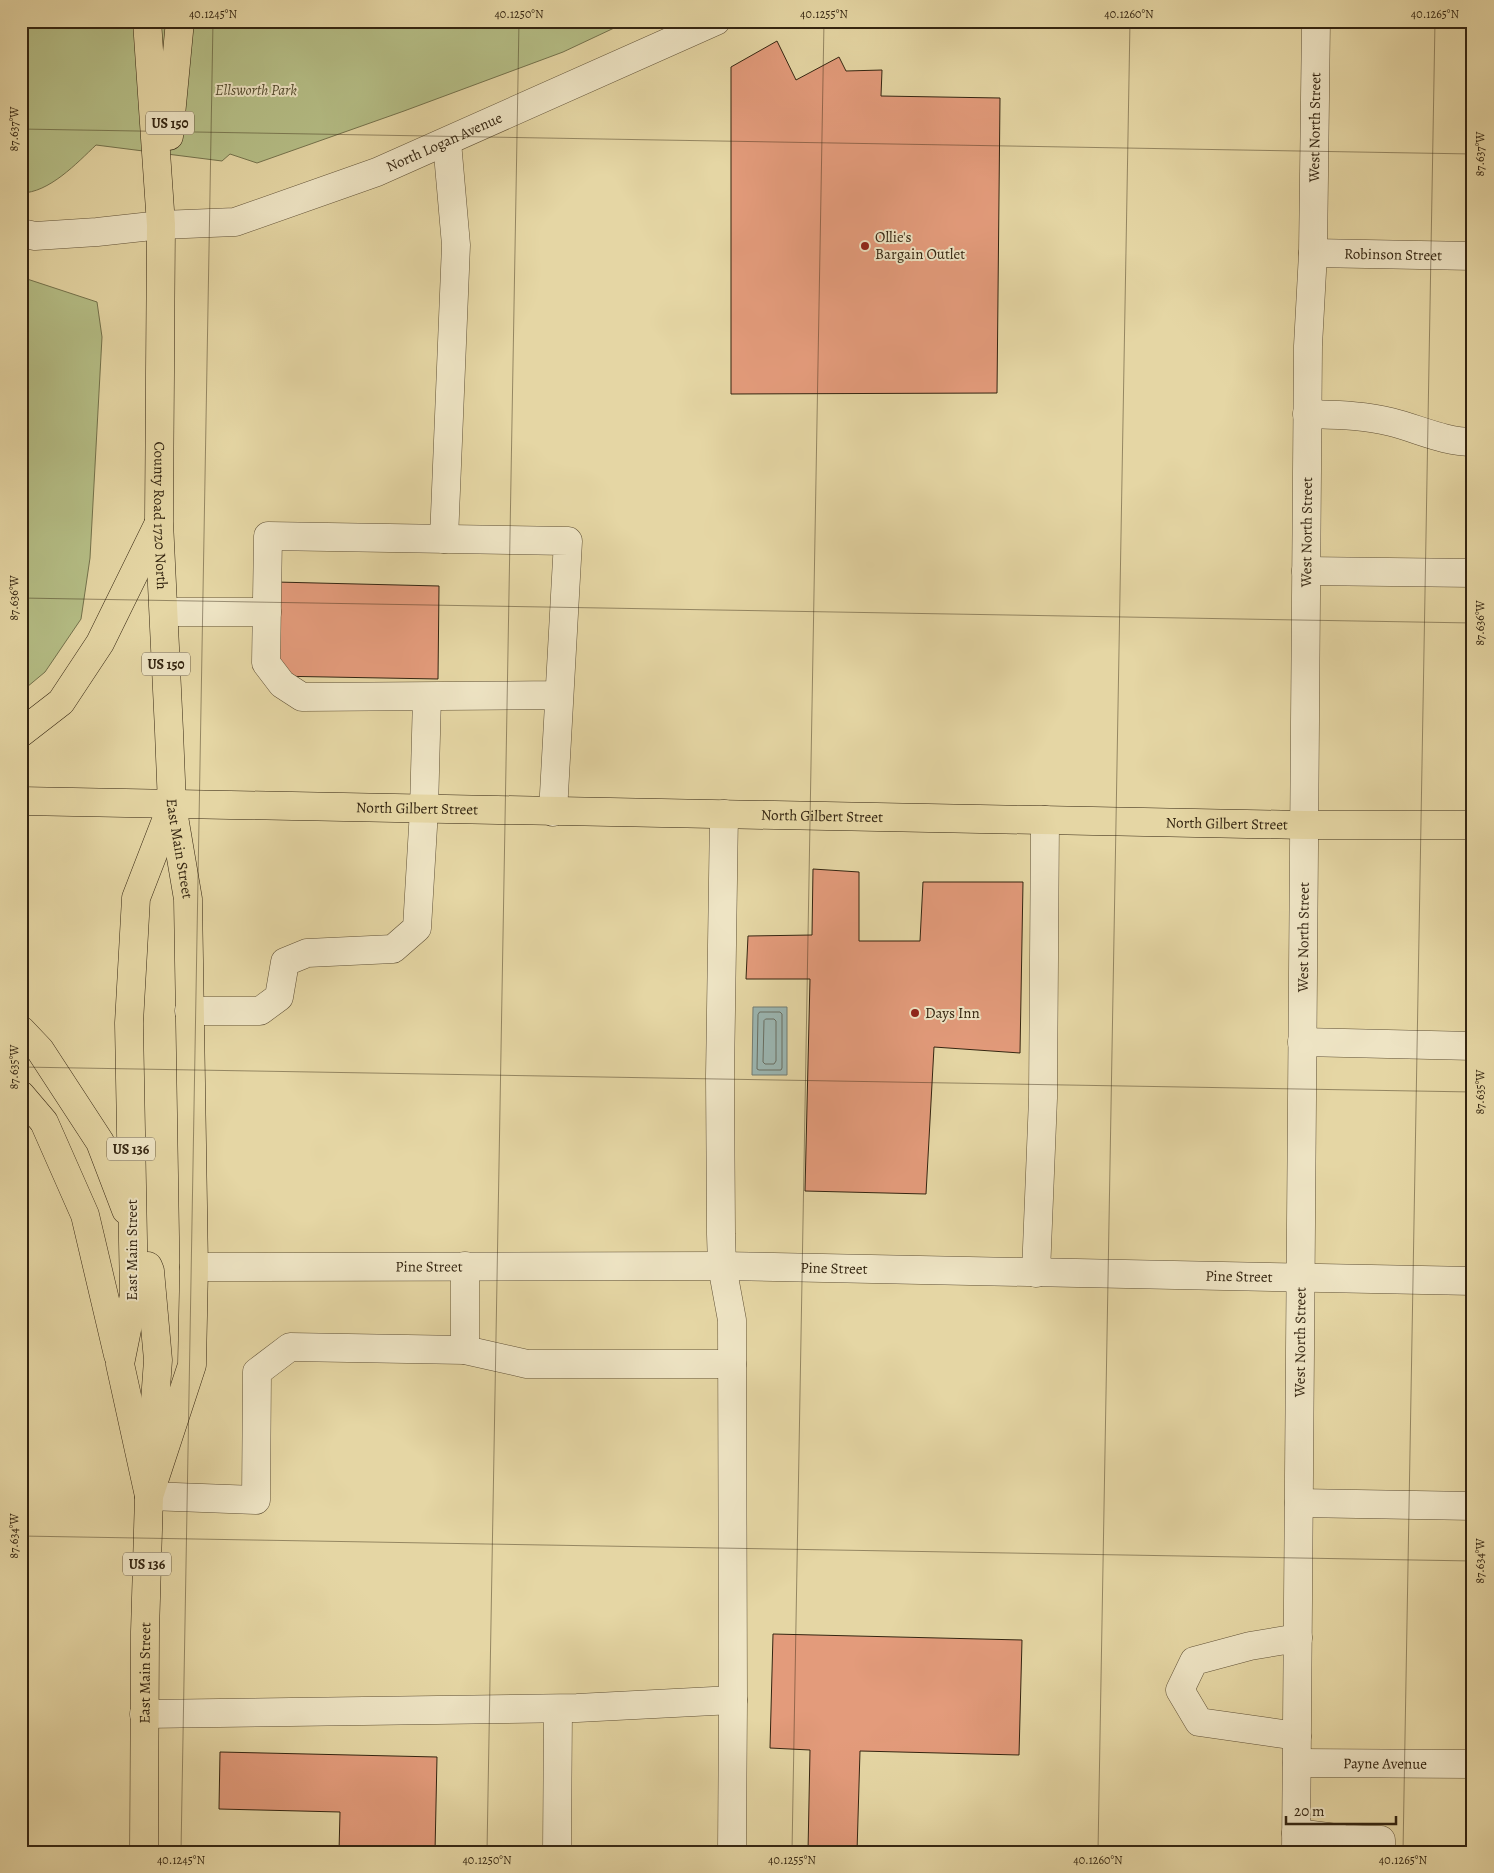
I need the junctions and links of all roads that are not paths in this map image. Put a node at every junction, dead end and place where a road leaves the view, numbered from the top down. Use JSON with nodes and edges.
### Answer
{"nodes":[{"id":1,"x":147,"y":21,"type":"edge"},
{"id":2,"x":180,"y":21,"type":"edge"},
{"id":3,"x":716,"y":21,"type":"edge"},
{"id":4,"x":1316,"y":21,"type":"edge"},
{"id":5,"x":447,"y":142,"type":"junction"},
{"id":6,"x":161,"y":225,"type":"junction"},
{"id":7,"x":21,"y":233,"type":"edge"},
{"id":8,"x":1313,"y":253,"type":"junction"},
{"id":9,"x":1473,"y":256,"type":"edge"},
{"id":10,"x":1307,"y":414,"type":"junction"},
{"id":11,"x":1473,"y":442,"type":"edge"},
{"id":12,"x":159,"y":522,"type":"junction"},
{"id":13,"x":444,"y":539,"type":"junction"},
{"id":14,"x":1306,"y":571,"type":"junction"},
{"id":15,"x":1473,"y":573,"type":"edge"},
{"id":16,"x":164,"y":612,"type":"junction"},
{"id":17,"x":267,"y":612,"type":"junction"},
{"id":18,"x":560,"y":695,"type":"junction"},
{"id":19,"x":427,"y":697,"type":"junction"},
{"id":20,"x":21,"y":733,"type":"edge"},
{"id":21,"x":21,"y":801,"type":"edge"},
{"id":22,"x":172,"y":805,"type":"junction"},
{"id":23,"x":424,"y":810,"type":"junction"},
{"id":24,"x":552,"y":812,"type":"junction"},
{"id":25,"x":724,"y":814,"type":"junction"},
{"id":26,"x":1045,"y":820,"type":"junction"},
{"id":27,"x":1304,"y":824,"type":"junction"},
{"id":28,"x":1473,"y":825,"type":"edge"},
{"id":29,"x":189,"y":1011,"type":"junction"},
{"id":30,"x":21,"y":1030,"type":"edge"},
{"id":31,"x":1302,"y":1042,"type":"junction"},
{"id":32,"x":1473,"y":1046,"type":"edge"},
{"id":33,"x":21,"y":1095,"type":"edge"},
{"id":34,"x":132,"y":1227,"type":"junction"},
{"id":35,"x":465,"y":1266,"type":"junction"},
{"id":36,"x":722,"y":1266,"type":"junction"},
{"id":37,"x":194,"y":1267,"type":"junction"},
{"id":38,"x":1036,"y":1273,"type":"junction"},
{"id":39,"x":1301,"y":1276,"type":"junction"},
{"id":40,"x":1473,"y":1281,"type":"edge"},
{"id":41,"x":465,"y":1350,"type":"junction"},
{"id":42,"x":120,"y":1364,"type":"junction"},
{"id":43,"x":732,"y":1364,"type":"junction"},
{"id":44,"x":149,"y":1496,"type":"junction"},
{"id":45,"x":1298,"y":1503,"type":"junction"},
{"id":46,"x":1473,"y":1506,"type":"edge"},
{"id":47,"x":1298,"y":1638,"type":"junction"},
{"id":48,"x":733,"y":1700,"type":"junction"},
{"id":49,"x":558,"y":1708,"type":"junction"},
{"id":50,"x":144,"y":1714,"type":"junction"},
{"id":51,"x":1297,"y":1736,"type":"junction"},
{"id":52,"x":1297,"y":1763,"type":"junction"},
{"id":53,"x":1473,"y":1764,"type":"edge"},
{"id":54,"x":1296,"y":1843,"type":"edge"},
{"id":55,"x":144,"y":1852,"type":"edge"},
{"id":56,"x":557,"y":1852,"type":"edge"},
{"id":57,"x":732,"y":1852,"type":"edge"},
{"id":58,"x":1381,"y":1852,"type":"edge"}],
"edges":[{"from":1,"to":6,"type":"main road","name":"County Road 1720 North","number":"US 150"},
{"from":2,"to":6,"type":"main road","name":"County Road 1720 North","number":"US 150"},
{"from":3,"to":5,"type":"street","name":"North Logan Avenue"},
{"from":4,"to":8,"type":"street","name":"West North Street"},
{"from":5,"to":6,"type":"street","name":"North Logan Avenue"},
{"from":5,"to":13,"type":"street"},
{"from":6,"to":7,"type":"street","name":"North Logan Avenue"},
{"from":6,"to":12,"type":"main road","name":"County Road 1720 North","number":"US 150"},
{"from":8,"to":9,"type":"street","name":"Robinson Street"},
{"from":8,"to":10,"type":"street","name":"West North Street"},
{"from":10,"to":11,"type":"street"},
{"from":10,"to":14,"type":"street","name":"West North Street"},
{"from":12,"to":16,"type":"main road","name":"County Road 1720 North","number":"US 150"},
{"from":12,"to":20,"type":"main road"},
{"from":13,"to":17,"type":"street"},
{"from":13,"to":18,"type":"street"},
{"from":14,"to":15,"type":"street"},
{"from":14,"to":27,"type":"street","name":"West North Street"},
{"from":16,"to":17,"type":"street"},
{"from":16,"to":22,"type":"main road","name":"County Road 1720 North","number":"US 150"},
{"from":17,"to":19,"type":"street"},
{"from":18,"to":19,"type":"street"},
{"from":18,"to":24,"type":"street"},
{"from":19,"to":23,"type":"street"},
{"from":21,"to":22,"type":"main road","name":"North Gilbert Street"},
{"from":22,"to":23,"type":"main road","name":"North Gilbert Street"},
{"from":22,"to":29,"type":"main road","name":"East Main Street","number":"US 136"},
{"from":22,"to":34,"type":"main road","name":"East Main Street","number":"US 136"},
{"from":23,"to":24,"type":"main road","name":"North Gilbert Street"},
{"from":23,"to":29,"type":"street"},
{"from":24,"to":25,"type":"main road","name":"North Gilbert Street"},
{"from":25,"to":26,"type":"main road","name":"North Gilbert Street"},
{"from":25,"to":36,"type":"street"},
{"from":26,"to":27,"type":"main road","name":"North Gilbert Street"},
{"from":26,"to":38,"type":"street"},
{"from":27,"to":28,"type":"main road","name":"North Gilbert Street"},
{"from":27,"to":31,"type":"street","name":"West North Street"},
{"from":29,"to":37,"type":"main road","name":"East Main Street","number":"US 136"},
{"from":30,"to":34,"type":"main road"},
{"from":31,"to":32,"type":"street"},
{"from":31,"to":39,"type":"street","name":"West North Street"},
{"from":33,"to":42,"type":"main road"},
{"from":34,"to":42,"type":"main road","name":"East Main Street","number":"US 136"},
{"from":34,"to":44,"type":"main road"},
{"from":35,"to":36,"type":"street","name":"Pine Street"},
{"from":35,"to":37,"type":"street","name":"Pine Street"},
{"from":35,"to":41,"type":"street"},
{"from":36,"to":38,"type":"street","name":"Pine Street"},
{"from":36,"to":43,"type":"street"},
{"from":37,"to":44,"type":"main road","name":"East Main Street","number":"US 136"},
{"from":38,"to":39,"type":"street","name":"Pine Street"},
{"from":39,"to":40,"type":"street","name":"Pine Street"},
{"from":39,"to":45,"type":"street","name":"West North Street"},
{"from":41,"to":43,"type":"street"},
{"from":41,"to":44,"type":"street"},
{"from":42,"to":44,"type":"main road","name":"East Main Street","number":"US 136"},
{"from":43,"to":48,"type":"street"},
{"from":44,"to":50,"type":"main road","name":"East Main Street","number":"US 136"},
{"from":45,"to":46,"type":"street"},
{"from":45,"to":47,"type":"street","name":"West North Street"},
{"from":47,"to":51,"type":"street","name":"West North Street"},
{"from":47,"to":51,"type":"street"},
{"from":48,"to":49,"type":"street"},
{"from":48,"to":57,"type":"street"},
{"from":49,"to":50,"type":"street"},
{"from":49,"to":56,"type":"street"},
{"from":50,"to":55,"type":"main road","name":"East Main Street","number":"US 136"},
{"from":51,"to":52,"type":"street","name":"West North Street"},
{"from":52,"to":53,"type":"street","name":"Payne Avenue"},
{"from":52,"to":54,"type":"street","name":"West North Street"},
{"from":54,"to":58,"type":"street"}]}
